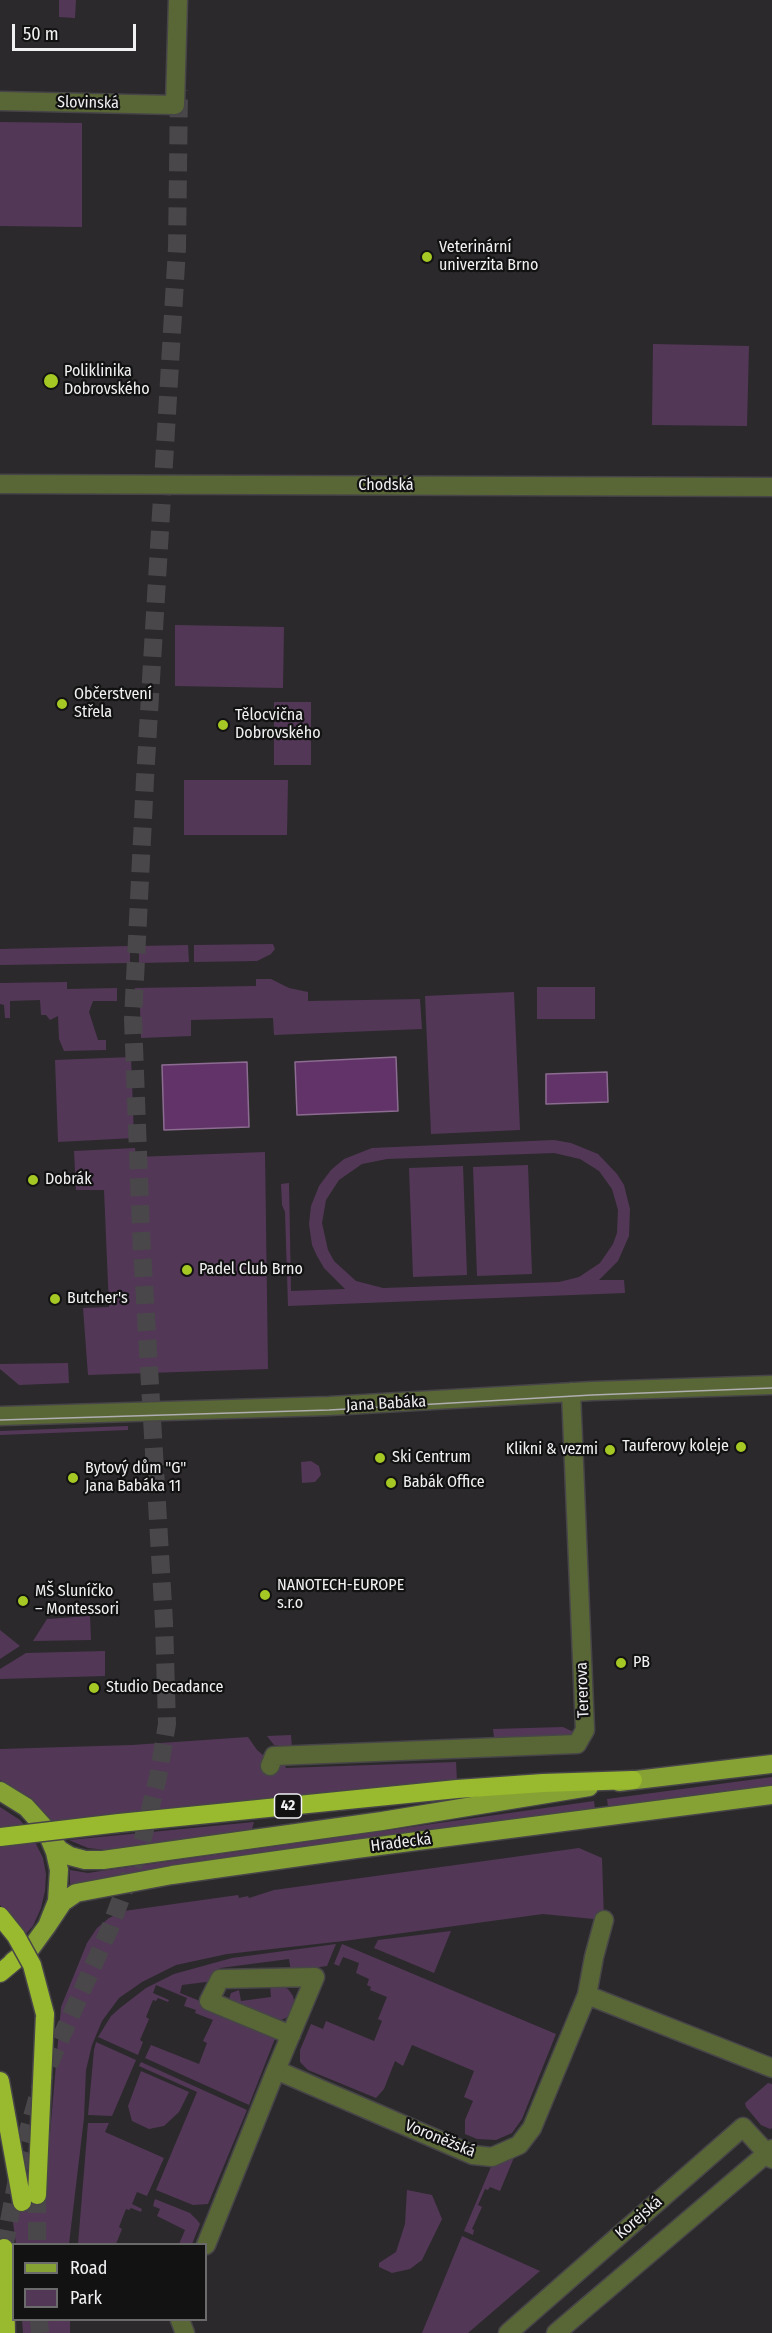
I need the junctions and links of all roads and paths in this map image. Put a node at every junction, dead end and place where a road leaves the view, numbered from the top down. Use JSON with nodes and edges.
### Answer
{"nodes":[{"id":1,"x":178,"y":0,"type":"edge"},
{"id":2,"x":0,"y":101,"type":"edge"},
{"id":3,"x":0,"y":484,"type":"edge"},
{"id":4,"x":772,"y":487,"type":"edge"},
{"id":5,"x":772,"y":1385,"type":"edge"},
{"id":6,"x":571,"y":1392,"type":"junction"},
{"id":7,"x":0,"y":1416,"type":"edge"},
{"id":8,"x":772,"y":1764,"type":"edge"},
{"id":9,"x":270,"y":1766,"type":"dead end"},
{"id":10,"x":633,"y":1780,"type":"junction"},
{"id":11,"x":0,"y":1791,"type":"edge"},
{"id":12,"x":772,"y":1795,"type":"edge"},
{"id":13,"x":0,"y":1837,"type":"edge"},
{"id":14,"x":50,"y":1838,"type":"junction"},
{"id":15,"x":0,"y":1916,"type":"edge"},
{"id":16,"x":604,"y":1920,"type":"dead end"},
{"id":17,"x":47,"y":1926,"type":"junction"},
{"id":18,"x":18,"y":1958,"type":"junction"},
{"id":19,"x":0,"y":1967,"type":"edge"},
{"id":20,"x":0,"y":1974,"type":"edge"},
{"id":21,"x":588,"y":1995,"type":"junction"},
{"id":22,"x":291,"y":2035,"type":"junction"},
{"id":23,"x":772,"y":2068,"type":"edge"},
{"id":24,"x":276,"y":2070,"type":"junction"},
{"id":25,"x":0,"y":2081,"type":"edge"},
{"id":26,"x":770,"y":2154,"type":"edge"},
{"id":27,"x":207,"y":2243,"type":"edge"},
{"id":28,"x":4,"y":2248,"type":"dead end"},
{"id":29,"x":6,"y":2333,"type":"edge"},
{"id":30,"x":508,"y":2333,"type":"edge"},
{"id":31,"x":556,"y":2333,"type":"edge"}],
"edges":[{"from":1,"to":2,"type":"street","name":"Slovinská"},
{"from":3,"to":4,"type":"street","name":"Chodská"},
{"from":5,"to":6,"type":"street","name":"Jana Babáka"},
{"from":6,"to":7,"type":"street","name":"Jana Babáka"},
{"from":6,"to":9,"type":"street","name":"Tererova"},
{"from":8,"to":10,"type":"main road","name":"Hradecká"},
{"from":10,"to":13,"type":"highway","number":"42","bridge":true},
{"from":10,"to":14,"type":"main road","name":"Hradecká"},
{"from":11,"to":14,"type":"main road"},
{"from":12,"to":17,"type":"main road","name":"Hradecká"},
{"from":14,"to":17,"type":"main road"},
{"from":15,"to":25,"type":"highway","bridge":true},
{"from":16,"to":21,"type":"street","name":"Voroněžská"},
{"from":17,"to":18,"type":"main road"},
{"from":18,"to":19,"type":"main road"},
{"from":18,"to":20,"type":"highway"},
{"from":21,"to":23,"type":"street"},
{"from":21,"to":24,"type":"street","name":"Voroněžská"},
{"from":22,"to":22,"type":"street"},
{"from":22,"to":24,"type":"street"},
{"from":24,"to":27,"type":"street"},
{"from":26,"to":30,"type":"street","name":"Korejská"},
{"from":26,"to":31,"type":"street","name":"Korejská"},
{"from":28,"to":29,"type":"highway"}]}
